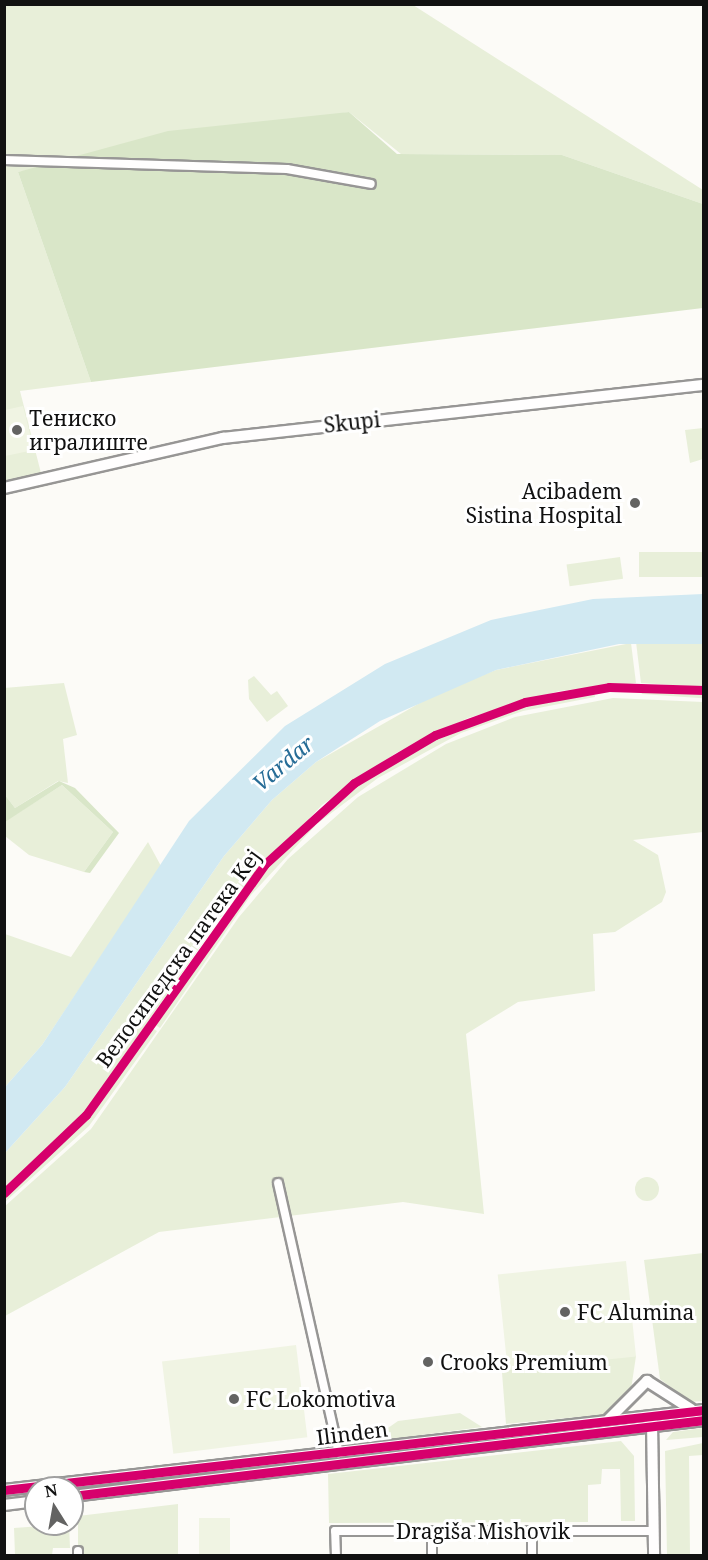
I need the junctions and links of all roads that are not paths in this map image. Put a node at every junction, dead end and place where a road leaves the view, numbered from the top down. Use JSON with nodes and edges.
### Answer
{"nodes":[{"id":1,"x":4,"y":160,"type":"edge"},
{"id":2,"x":371,"y":184,"type":"dead end"},
{"id":3,"x":704,"y":385,"type":"edge"},
{"id":4,"x":4,"y":488,"type":"edge"},
{"id":5,"x":278,"y":1183,"type":"dead end"},
{"id":6,"x":702,"y":1413,"type":"edge"},
{"id":7,"x":604,"y":1421,"type":"junction"},
{"id":8,"x":652,"y":1421,"type":"junction"},
{"id":9,"x":339,"y":1453,"type":"junction"},
{"id":10,"x":4,"y":1490,"type":"edge"},
{"id":11,"x":84,"y":1494,"type":"edge"},
{"id":12,"x":24,"y":1502,"type":"edge"},
{"id":13,"x":4,"y":1505,"type":"edge"},
{"id":14,"x":432,"y":1531,"type":"junction"},
{"id":15,"x":532,"y":1531,"type":"junction"},
{"id":16,"x":654,"y":1531,"type":"junction"},
{"id":17,"x":336,"y":1556,"type":"edge"},
{"id":18,"x":432,"y":1556,"type":"edge"},
{"id":19,"x":532,"y":1556,"type":"edge"},
{"id":20,"x":654,"y":1556,"type":"edge"}],
"edges":[{"from":1,"to":2,"type":"street"},
{"from":3,"to":4,"type":"street","name":"Skupi"},
{"from":5,"to":9,"type":"street"},
{"from":6,"to":7,"type":"street"},
{"from":6,"to":8,"type":"street","name":"Ilinden"},
{"from":7,"to":8,"type":"street","name":"Ilinden"},
{"from":7,"to":9,"type":"street","name":"Ilinden"},
{"from":8,"to":11,"type":"street","name":"Ilinden"},
{"from":8,"to":16,"type":"street"},
{"from":9,"to":10,"type":"street","name":"Ilinden"},
{"from":12,"to":13,"type":"street"},
{"from":14,"to":15,"type":"street","name":"Dragiša Mishovik"},
{"from":14,"to":17,"type":"street","name":"Dragiša Mishovik"},
{"from":14,"to":18,"type":"street"},
{"from":15,"to":16,"type":"street","name":"Dragiša Mishovik"},
{"from":15,"to":19,"type":"street"},
{"from":16,"to":20,"type":"street"}]}
